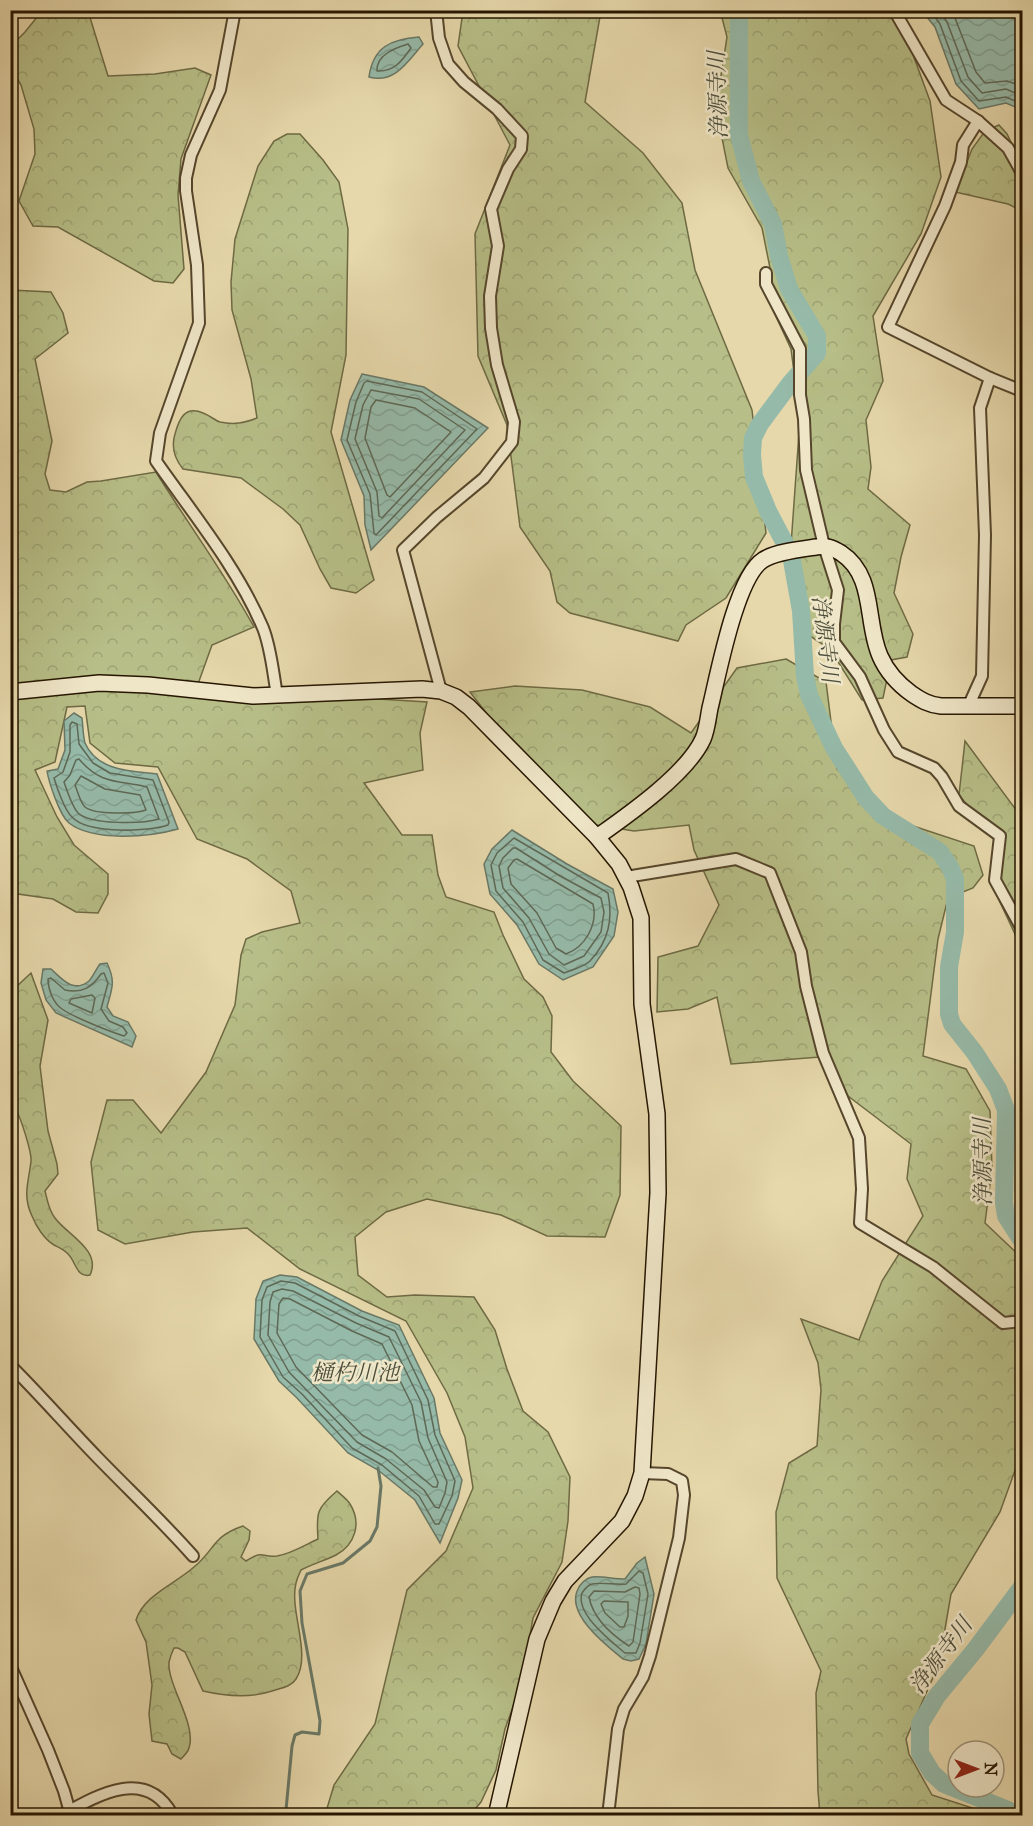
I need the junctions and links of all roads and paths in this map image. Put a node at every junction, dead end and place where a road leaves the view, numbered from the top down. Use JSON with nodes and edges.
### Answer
{"nodes":[{"id":1,"x":235,"y":10,"type":"edge"},
{"id":2,"x":436,"y":10,"type":"edge"},
{"id":3,"x":894,"y":10,"type":"edge"},
{"id":4,"x":978,"y":121,"type":"junction"},
{"id":5,"x":1023,"y":173,"type":"edge"},
{"id":6,"x":766,"y":273,"type":"dead end"},
{"id":7,"x":990,"y":378,"type":"junction"},
{"id":8,"x":1023,"y":391,"type":"edge"},
{"id":9,"x":820,"y":546,"type":"junction"},
{"id":10,"x":441,"y":691,"type":"junction"},
{"id":11,"x":10,"y":692,"type":"edge"},
{"id":12,"x":277,"y":695,"type":"junction"},
{"id":13,"x":1023,"y":706,"type":"edge"},
{"id":14,"x":968,"y":707,"type":"junction"},
{"id":15,"x":597,"y":837,"type":"junction"},
{"id":16,"x":626,"y":878,"type":"junction"},
{"id":17,"x":1023,"y":929,"type":"edge"},
{"id":18,"x":1023,"y":1321,"type":"edge"},
{"id":19,"x":11,"y":1365,"type":"edge"},
{"id":20,"x":642,"y":1473,"type":"junction"},
{"id":21,"x":193,"y":1556,"type":"dead end"},
{"id":22,"x":10,"y":1665,"type":"edge"},
{"id":23,"x":67,"y":1814,"type":"edge"},
{"id":24,"x":172,"y":1814,"type":"dead end"},
{"id":25,"x":496,"y":1815,"type":"edge"},
{"id":26,"x":608,"y":1815,"type":"edge"}],
"edges":[{"from":1,"to":12,"type":"street"},
{"from":2,"to":10,"type":"street"},
{"from":3,"to":4,"type":"street"},
{"from":4,"to":5,"type":"street"},
{"from":4,"to":7,"type":"street"},
{"from":6,"to":9,"type":"street"},
{"from":7,"to":8,"type":"street"},
{"from":7,"to":14,"type":"street"},
{"from":9,"to":14,"type":"street"},
{"from":9,"to":15,"type":"street"},
{"from":9,"to":17,"type":"street"},
{"from":10,"to":12,"type":"street"},
{"from":10,"to":15,"type":"street"},
{"from":11,"to":12,"type":"street"},
{"from":13,"to":14,"type":"street"},
{"from":15,"to":16,"type":"street"},
{"from":16,"to":18,"type":"street"},
{"from":16,"to":20,"type":"street"},
{"from":19,"to":21,"type":"street"},
{"from":20,"to":25,"type":"street"},
{"from":20,"to":26,"type":"street"},
{"from":22,"to":23,"type":"street"},
{"from":23,"to":24,"type":"street"}]}
